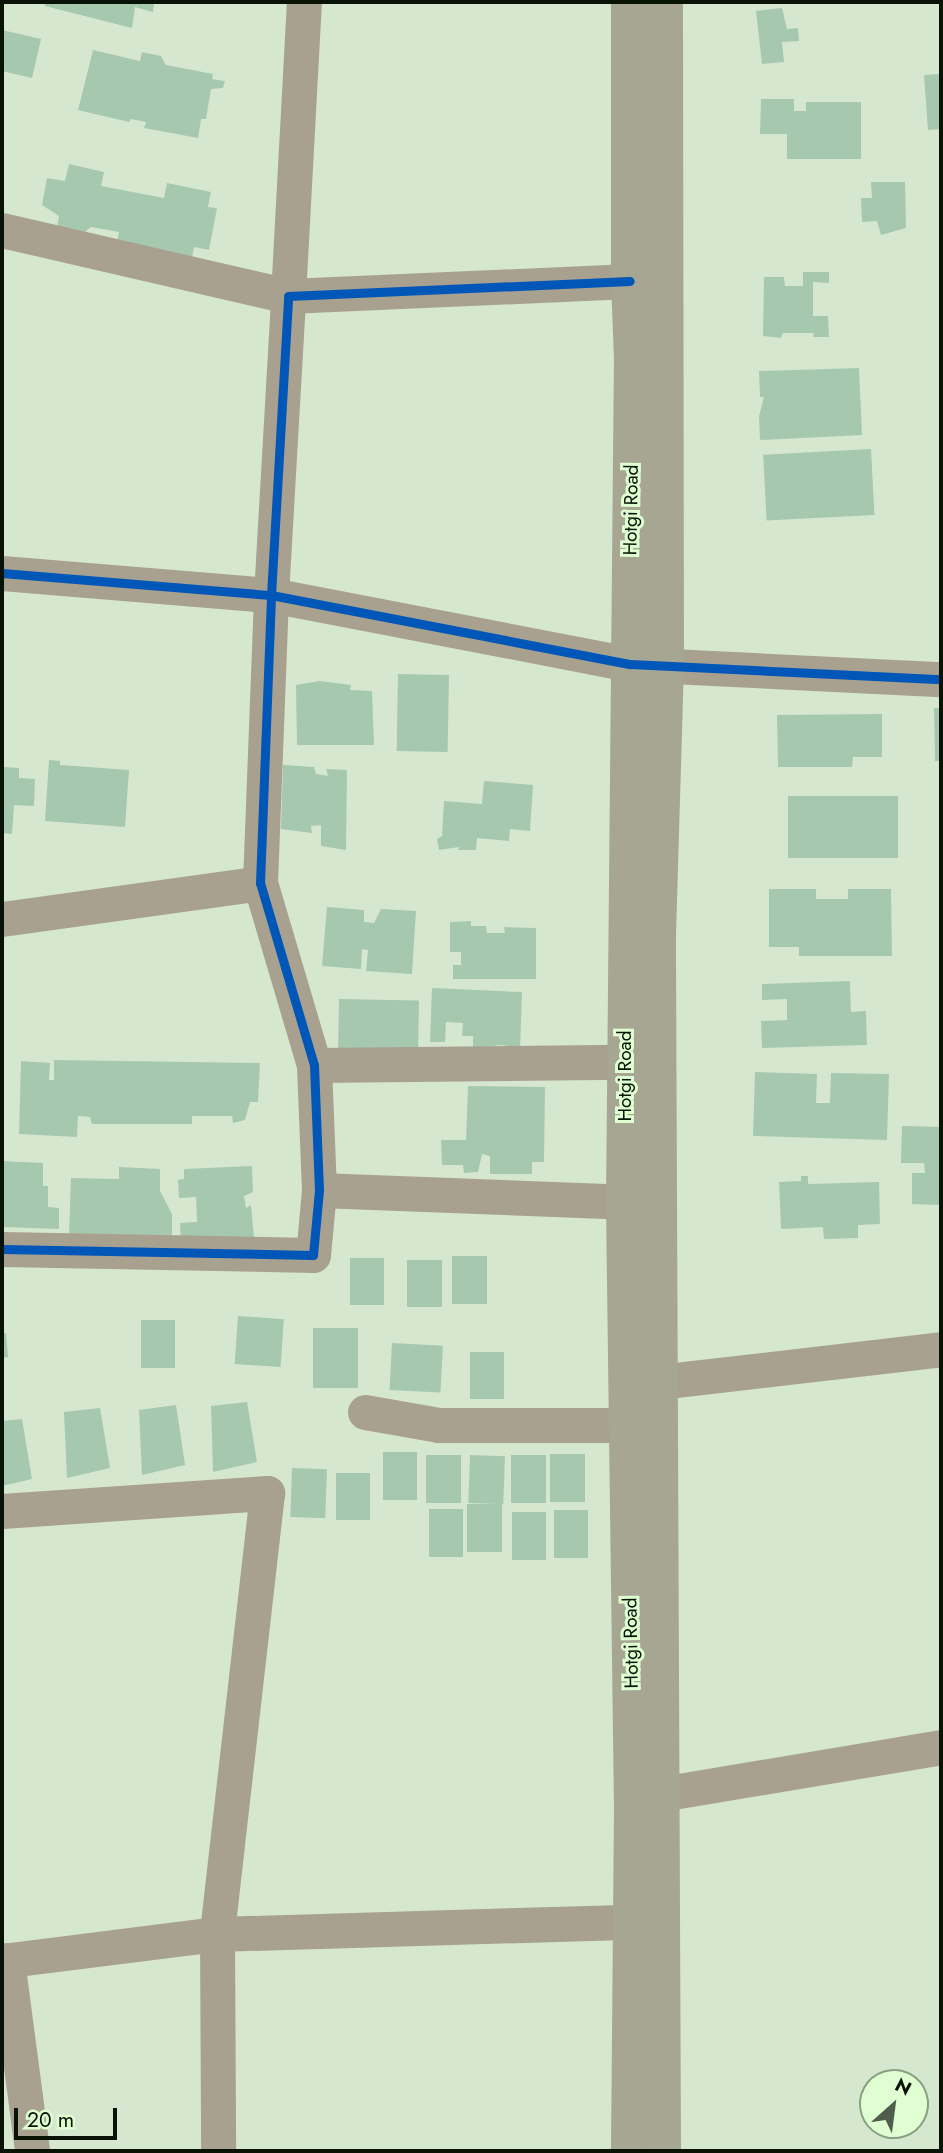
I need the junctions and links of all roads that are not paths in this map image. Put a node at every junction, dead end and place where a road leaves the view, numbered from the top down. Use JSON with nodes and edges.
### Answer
{"nodes":[{"id":1,"x":304,"y":2,"type":"edge"},
{"id":2,"x":630,"y":2,"type":"edge"},
{"id":3,"x":664,"y":2,"type":"edge"},
{"id":4,"x":2,"y":230,"type":"edge"},
{"id":5,"x":630,"y":281,"type":"junction"},
{"id":6,"x":288,"y":296,"type":"junction"},
{"id":7,"x":2,"y":573,"type":"edge"},
{"id":8,"x":271,"y":595,"type":"junction"},
{"id":9,"x":648,"y":665,"type":"junction"},
{"id":10,"x":941,"y":679,"type":"edge"},
{"id":11,"x":260,"y":883,"type":"junction"},
{"id":12,"x":2,"y":919,"type":"edge"},
{"id":13,"x":625,"y":1062,"type":"junction"},
{"id":14,"x":314,"y":1065,"type":"junction"},
{"id":15,"x":318,"y":1191,"type":"junction"},
{"id":16,"x":625,"y":1202,"type":"junction"},
{"id":17,"x":2,"y":1249,"type":"edge"},
{"id":18,"x":941,"y":1349,"type":"edge"},
{"id":19,"x":643,"y":1384,"type":"junction"},
{"id":20,"x":365,"y":1412,"type":"dead end"},
{"id":21,"x":629,"y":1425,"type":"junction"},
{"id":22,"x":2,"y":1511,"type":"edge"},
{"id":23,"x":941,"y":1747,"type":"edge"},
{"id":24,"x":661,"y":1794,"type":"junction"},
{"id":25,"x":633,"y":1922,"type":"junction"},
{"id":26,"x":217,"y":1934,"type":"junction"},
{"id":27,"x":4,"y":1960,"type":"edge"},
{"id":28,"x":32,"y":2151,"type":"edge"},
{"id":29,"x":218,"y":2151,"type":"edge"},
{"id":30,"x":630,"y":2151,"type":"edge"},
{"id":31,"x":662,"y":2151,"type":"edge"}],
"edges":[{"from":1,"to":6,"type":"street"},
{"from":2,"to":5,"type":"main road","name":"Hotgi Road"},
{"from":3,"to":9,"type":"main road","name":"Hotgi Road"},
{"from":4,"to":6,"type":"street"},
{"from":5,"to":6,"type":"street"},
{"from":5,"to":9,"type":"main road","name":"Hotgi Road"},
{"from":6,"to":8,"type":"street"},
{"from":7,"to":8,"type":"street"},
{"from":8,"to":9,"type":"street"},
{"from":8,"to":11,"type":"street"},
{"from":9,"to":10,"type":"street"},
{"from":9,"to":13,"type":"main road","name":"Hotgi Road"},
{"from":9,"to":19,"type":"main road","name":"Hotgi Road"},
{"from":11,"to":12,"type":"street"},
{"from":11,"to":14,"type":"street"},
{"from":13,"to":14,"type":"street"},
{"from":13,"to":16,"type":"main road","name":"Hotgi Road"},
{"from":14,"to":15,"type":"street"},
{"from":15,"to":16,"type":"street"},
{"from":15,"to":17,"type":"street"},
{"from":16,"to":19,"type":"main road","name":"Hotgi Road"},
{"from":18,"to":19,"type":"street"},
{"from":19,"to":21,"type":"main road","name":"Hotgi Road"},
{"from":19,"to":24,"type":"main road","name":"Hotgi Road"},
{"from":20,"to":21,"type":"street"},
{"from":21,"to":25,"type":"main road","name":"Hotgi Road"},
{"from":22,"to":26,"type":"street"},
{"from":23,"to":24,"type":"street"},
{"from":24,"to":31,"type":"main road","name":"Hotgi Road"},
{"from":25,"to":26,"type":"street"},
{"from":25,"to":30,"type":"main road","name":"Hotgi Road"},
{"from":26,"to":27,"type":"street"},
{"from":26,"to":29,"type":"street"},
{"from":27,"to":28,"type":"street"}]}
